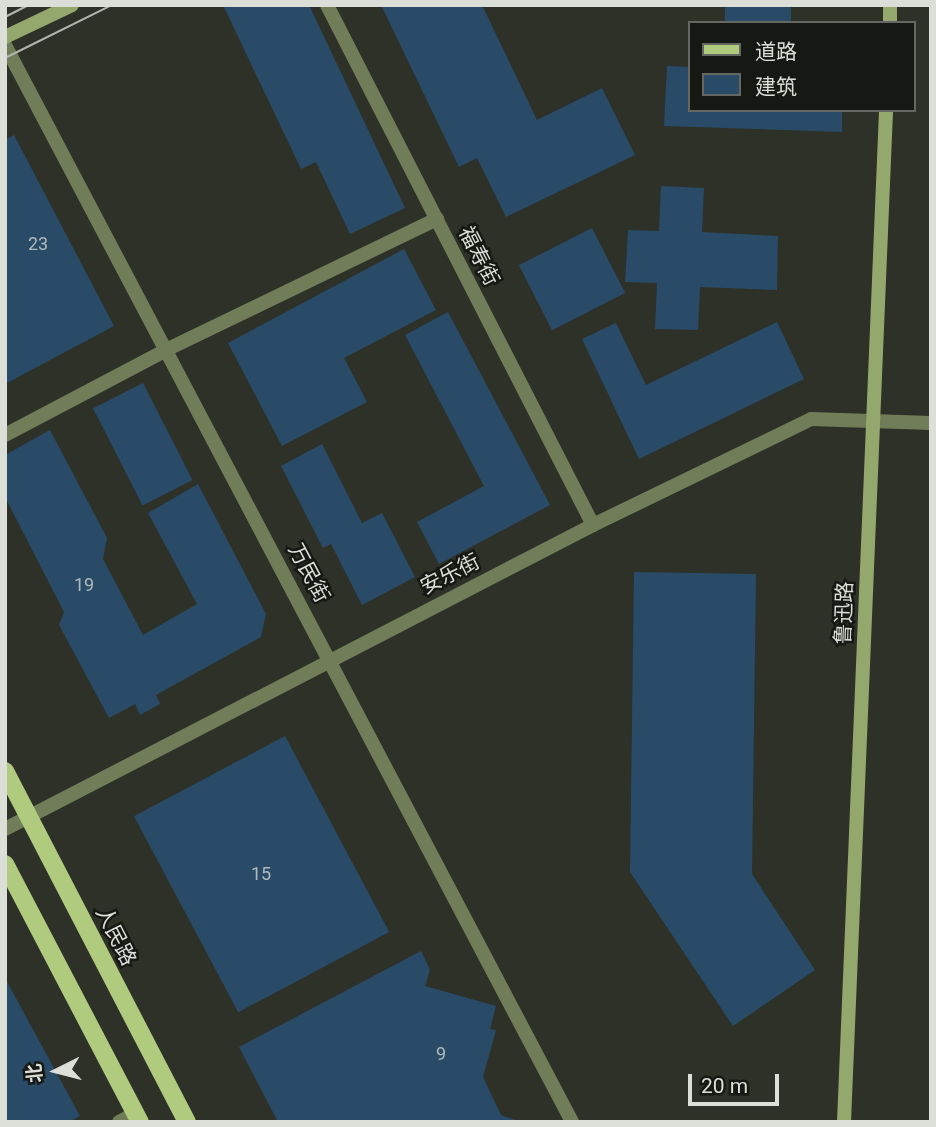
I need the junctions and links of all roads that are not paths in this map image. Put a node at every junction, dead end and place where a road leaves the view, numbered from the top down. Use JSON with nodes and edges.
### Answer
{"nodes":[{"id":1,"x":72,"y":5,"type":"edge"},
{"id":2,"x":327,"y":5,"type":"edge"},
{"id":3,"x":5,"y":37,"type":"edge"},
{"id":4,"x":5,"y":45,"type":"edge"},
{"id":5,"x":886,"y":112,"type":"edge"},
{"id":6,"x":437,"y":219,"type":"junction"},
{"id":7,"x":169,"y":349,"type":"junction"},
{"id":8,"x":873,"y":421,"type":"junction"},
{"id":9,"x":931,"y":423,"type":"edge"},
{"id":10,"x":5,"y":435,"type":"edge"},
{"id":11,"x":593,"y":525,"type":"junction"},
{"id":12,"x":331,"y":659,"type":"junction"},
{"id":13,"x":5,"y":772,"type":"edge"},
{"id":14,"x":29,"y":816,"type":"junction"},
{"id":15,"x":5,"y":829,"type":"edge"},
{"id":16,"x":5,"y":864,"type":"edge"},
{"id":17,"x":138,"y":1117,"type":"edge"},
{"id":18,"x":844,"y":1121,"type":"edge"},
{"id":19,"x":119,"y":1122,"type":"edge"},
{"id":20,"x":187,"y":1122,"type":"edge"},
{"id":21,"x":572,"y":1122,"type":"edge"}],
"edges":[{"from":1,"to":3,"type":"main road"},
{"from":2,"to":6,"type":"street","name":"福寿街"},
{"from":4,"to":7,"type":"street","name":"万民街"},
{"from":5,"to":8,"type":"main road","name":"鲁迅路"},
{"from":6,"to":7,"type":"street"},
{"from":6,"to":11,"type":"street","name":"福寿街"},
{"from":7,"to":10,"type":"street"},
{"from":7,"to":12,"type":"street","name":"万民街"},
{"from":8,"to":9,"type":"street","name":"安乐街"},
{"from":8,"to":11,"type":"street","name":"安乐街"},
{"from":8,"to":18,"type":"main road","name":"鲁迅路"},
{"from":11,"to":12,"type":"street","name":"安乐街"},
{"from":12,"to":14,"type":"street","name":"安乐街"},
{"from":12,"to":21,"type":"street","name":"万民街"},
{"from":13,"to":14,"type":"main road","name":"人民路"},
{"from":14,"to":15,"type":"street","name":"安乐街"},
{"from":14,"to":20,"type":"main road","name":"人民路"},
{"from":16,"to":17,"type":"main road"},
{"from":17,"to":19,"type":"street"}]}
